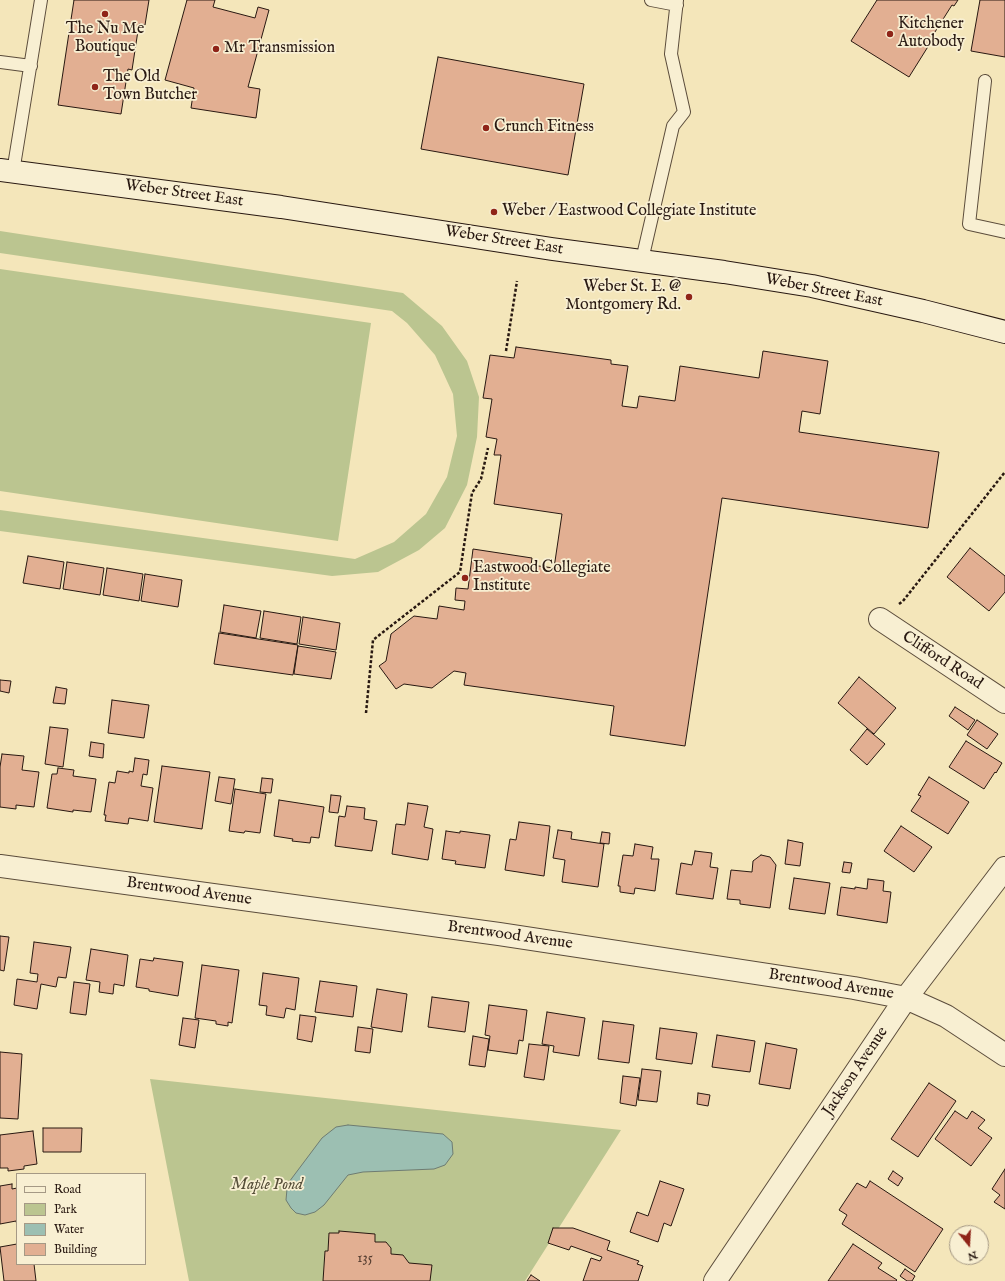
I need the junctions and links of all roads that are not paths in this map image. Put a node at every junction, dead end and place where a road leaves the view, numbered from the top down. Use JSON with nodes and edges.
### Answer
{"nodes":[{"id":1,"x":41,"y":0,"type":"edge"},
{"id":2,"x":651,"y":0,"type":"edge"},
{"id":3,"x":677,"y":3,"type":"edge"},
{"id":4,"x":0,"y":62,"type":"edge"},
{"id":5,"x":31,"y":66,"type":"junction"},
{"id":6,"x":985,"y":81,"type":"dead end"},
{"id":7,"x":7,"y":170,"type":"edge"},
{"id":8,"x":1005,"y":232,"type":"edge"},
{"id":9,"x":642,"y":260,"type":"junction"},
{"id":10,"x":1005,"y":332,"type":"edge"},
{"id":11,"x":880,"y":619,"type":"road end"},
{"id":12,"x":1005,"y":702,"type":"edge"},
{"id":13,"x":0,"y":866,"type":"edge"},
{"id":14,"x":1005,"y":868,"type":"edge"},
{"id":15,"x":906,"y":998,"type":"junction"},
{"id":16,"x":1005,"y":1055,"type":"edge"},
{"id":17,"x":715,"y":1281,"type":"edge"}],
"edges":[{"from":1,"to":5,"type":"lane"},
{"from":2,"to":3,"type":"lane"},
{"from":3,"to":9,"type":"lane"},
{"from":4,"to":5,"type":"lane"},
{"from":5,"to":7,"type":"lane"},
{"from":6,"to":8,"type":"lane"},
{"from":7,"to":9,"type":"street","name":"Weber Street East"},
{"from":9,"to":10,"type":"street","name":"Weber Street East"},
{"from":11,"to":12,"type":"street","name":"Clifford Road"},
{"from":13,"to":15,"type":"street","name":"Brentwood Avenue"},
{"from":14,"to":15,"type":"street","name":"Jackson Avenue"},
{"from":15,"to":16,"type":"street","name":"Brentwood Avenue"},
{"from":15,"to":17,"type":"street","name":"Jackson Avenue"}]}
